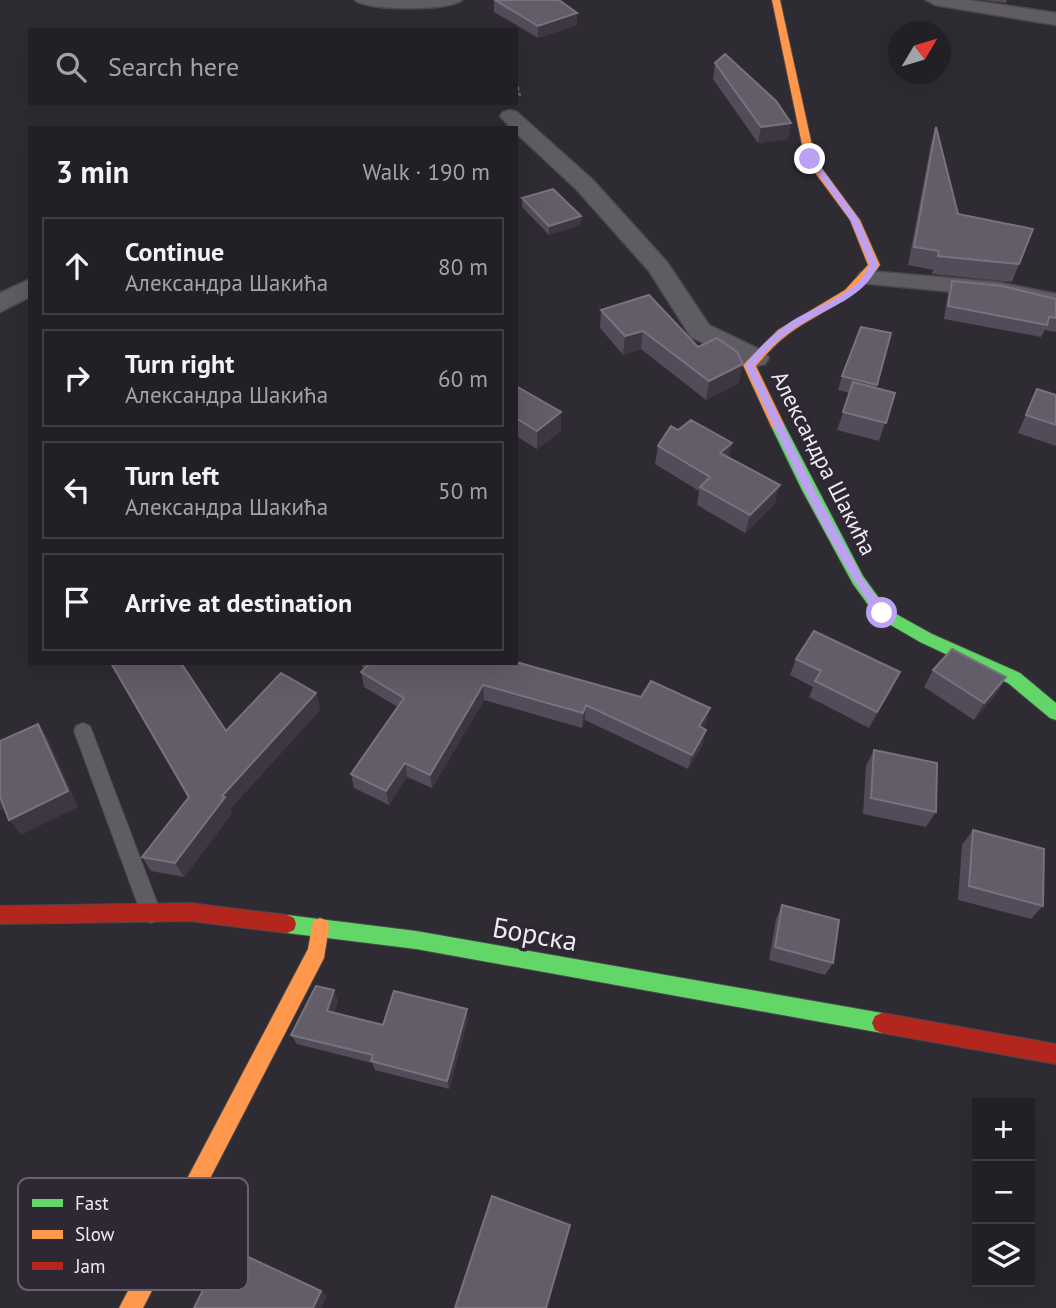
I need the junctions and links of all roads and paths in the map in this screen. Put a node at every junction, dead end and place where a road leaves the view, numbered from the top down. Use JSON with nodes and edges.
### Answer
{"nodes":[{"id":1,"x":364,"y":0,"type":"edge"},
{"id":2,"x":453,"y":0,"type":"edge"},
{"id":3,"x":776,"y":0,"type":"edge"},
{"id":4,"x":935,"y":0,"type":"edge"},
{"id":5,"x":1056,"y":19,"type":"edge"},
{"id":6,"x":509,"y":116,"type":"dead end"},
{"id":7,"x":869,"y":278,"type":"junction"},
{"id":8,"x":28,"y":287,"type":"edge"},
{"id":9,"x":1056,"y":302,"type":"edge"},
{"id":10,"x":0,"y":304,"type":"edge"},
{"id":11,"x":756,"y":358,"type":"junction"},
{"id":12,"x":1056,"y":713,"type":"edge"},
{"id":13,"x":83,"y":731,"type":"dead end"},
{"id":14,"x":151,"y":912,"type":"junction"},
{"id":15,"x":0,"y":915,"type":"edge"},
{"id":16,"x":320,"y":927,"type":"junction"},
{"id":17,"x":1056,"y":1054,"type":"edge"},
{"id":18,"x":199,"y":1178,"type":"edge"},
{"id":19,"x":140,"y":1290,"type":"edge"},
{"id":20,"x":131,"y":1308,"type":"edge"}],
"edges":[{"from":1,"to":2,"type":"street"},
{"from":3,"to":7,"type":"street"},
{"from":4,"to":5,"type":"street"},
{"from":6,"to":11,"type":"street"},
{"from":7,"to":9,"type":"street"},
{"from":7,"to":11,"type":"street","name":"Александра Шакића"},
{"from":8,"to":10,"type":"street"},
{"from":11,"to":12,"type":"street","name":"Александра Шакића"},
{"from":13,"to":14,"type":"lane"},
{"from":14,"to":15,"type":"street","name":"Борска"},
{"from":14,"to":16,"type":"street","name":"Борска"},
{"from":16,"to":17,"type":"street","name":"Борска"},
{"from":16,"to":18,"type":"street"},
{"from":19,"to":20,"type":"street"}]}
